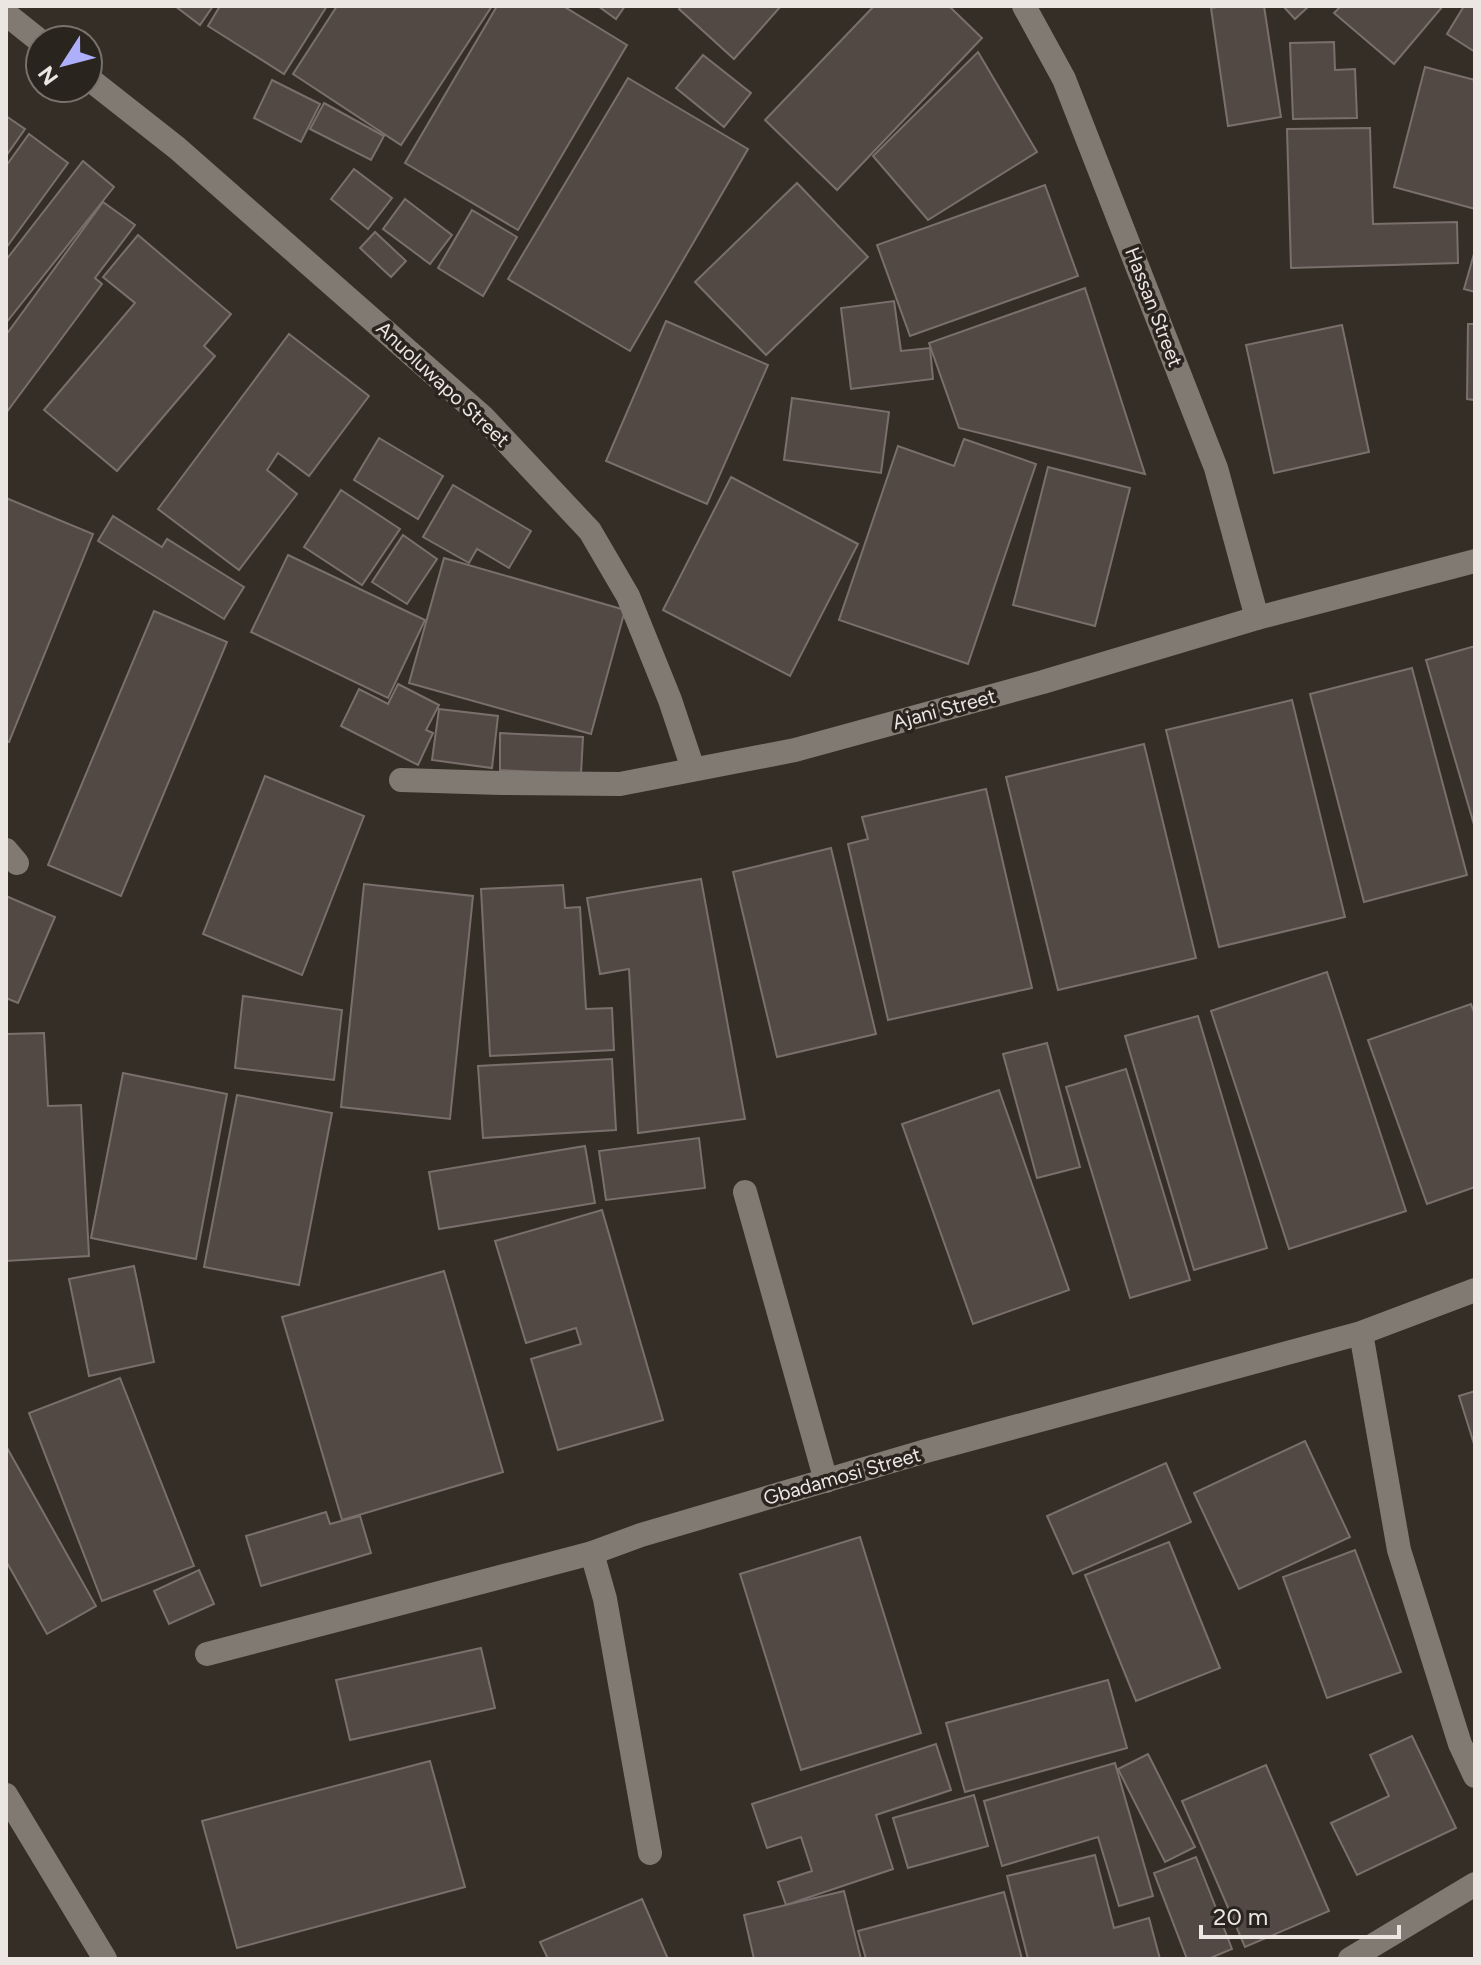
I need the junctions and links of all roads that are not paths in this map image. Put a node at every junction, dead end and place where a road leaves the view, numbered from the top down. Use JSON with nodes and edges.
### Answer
{"nodes":[{"id":1,"x":1024,"y":6,"type":"edge"},
{"id":2,"x":6,"y":14,"type":"edge"},
{"id":3,"x":24,"y":28,"type":"edge"},
{"id":4,"x":104,"y":91,"type":"edge"},
{"id":5,"x":1475,"y":561,"type":"edge"},
{"id":6,"x":1257,"y":618,"type":"junction"},
{"id":7,"x":693,"y":769,"type":"junction"},
{"id":8,"x":401,"y":780,"type":"dead end"},
{"id":9,"x":745,"y":1192,"type":"dead end"},
{"id":10,"x":1475,"y":1290,"type":"edge"},
{"id":11,"x":1361,"y":1333,"type":"junction"},
{"id":12,"x":826,"y":1481,"type":"junction"},
{"id":13,"x":592,"y":1553,"type":"junction"},
{"id":14,"x":207,"y":1654,"type":"dead end"},
{"id":15,"x":1475,"y":1776,"type":"edge"},
{"id":16,"x":6,"y":1795,"type":"edge"},
{"id":17,"x":650,"y":1853,"type":"dead end"},
{"id":18,"x":1475,"y":1884,"type":"edge"},
{"id":19,"x":105,"y":1959,"type":"edge"},
{"id":20,"x":1350,"y":1959,"type":"edge"}],
"edges":[{"from":1,"to":6,"type":"street","name":"Hassan Street"},
{"from":2,"to":3,"type":"street"},
{"from":4,"to":7,"type":"street","name":"Anuoluwapo Street"},
{"from":5,"to":6,"type":"street","name":"Ajani Street"},
{"from":6,"to":7,"type":"street","name":"Ajani Street"},
{"from":7,"to":8,"type":"street","name":"Ajani Street"},
{"from":9,"to":12,"type":"street"},
{"from":10,"to":11,"type":"street","name":"Gbadamosi Street"},
{"from":11,"to":12,"type":"street","name":"Gbadamosi Street"},
{"from":11,"to":15,"type":"street"},
{"from":12,"to":13,"type":"street","name":"Gbadamosi Street"},
{"from":13,"to":14,"type":"street","name":"Gbadamosi Street"},
{"from":13,"to":17,"type":"street"},
{"from":16,"to":19,"type":"street"},
{"from":18,"to":20,"type":"street"}]}
